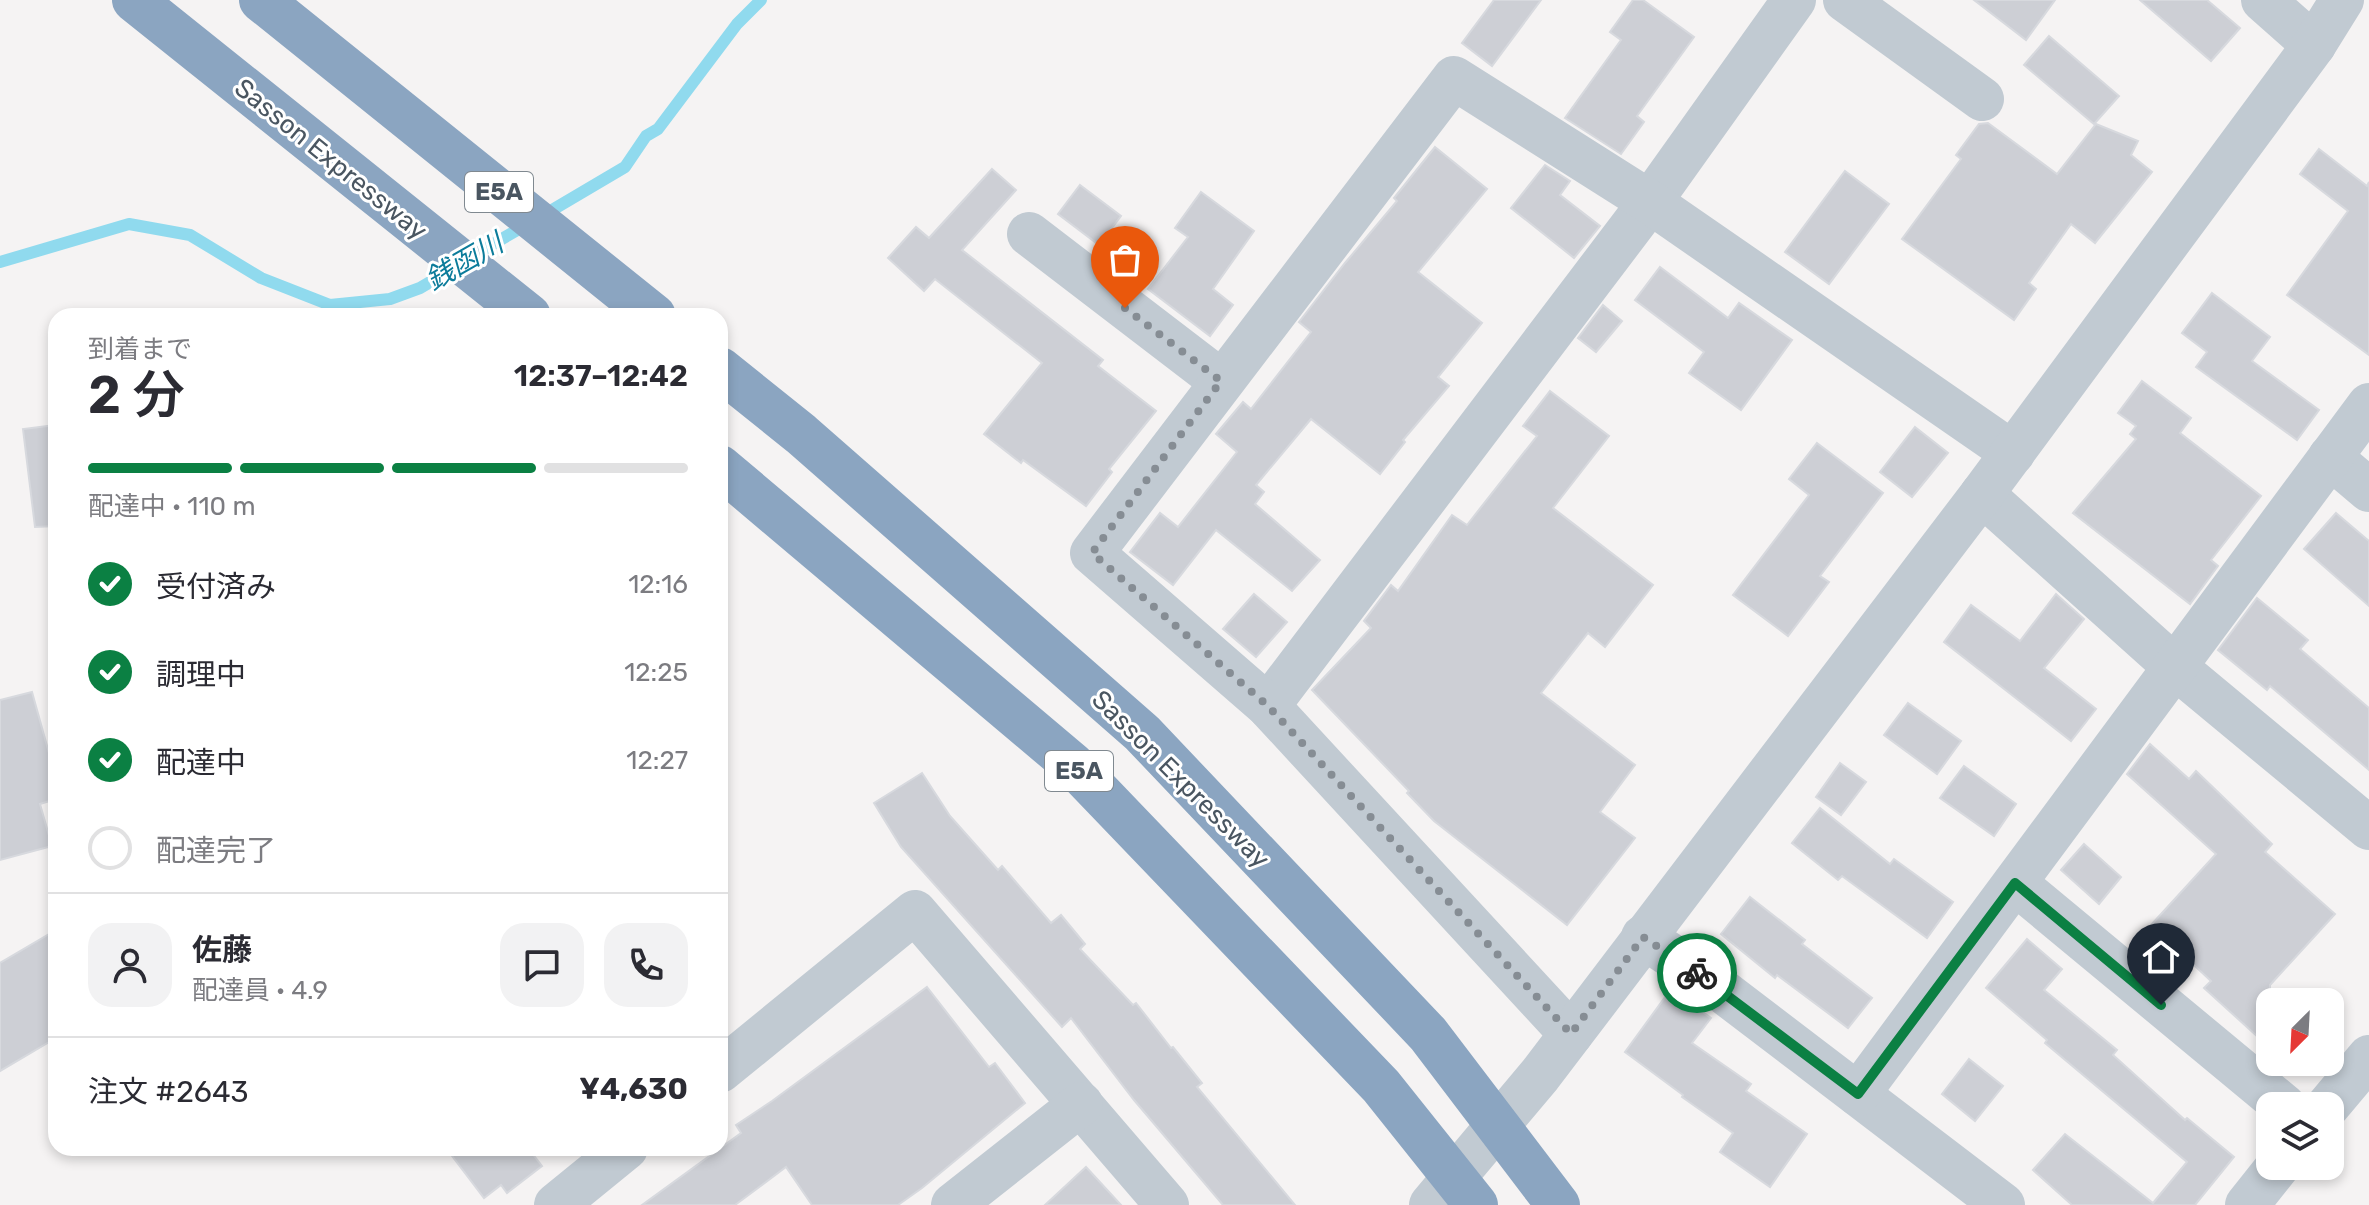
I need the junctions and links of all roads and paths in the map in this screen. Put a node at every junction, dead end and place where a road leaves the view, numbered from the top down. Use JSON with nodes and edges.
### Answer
{"nodes":[{"id":1,"x":134,"y":0,"type":"edge"},
{"id":2,"x":261,"y":0,"type":"edge"},
{"id":3,"x":1794,"y":0,"type":"edge"},
{"id":4,"x":1845,"y":0,"type":"edge"},
{"id":5,"x":2263,"y":0,"type":"edge"},
{"id":6,"x":2342,"y":0,"type":"edge"},
{"id":7,"x":2314,"y":45,"type":"junction"},
{"id":8,"x":1982,"y":99,"type":"dead end"},
{"id":9,"x":1650,"y":202,"type":"junction"},
{"id":10,"x":1029,"y":234,"type":"dead end"},
{"id":11,"x":519,"y":308,"type":"edge"},
{"id":12,"x":644,"y":308,"type":"edge"},
{"id":13,"x":728,"y":375,"type":"edge"},
{"id":14,"x":1221,"y":381,"type":"junction"},
{"id":15,"x":2369,"y":405,"type":"edge"},
{"id":16,"x":2013,"y":453,"type":"junction"},
{"id":17,"x":2330,"y":457,"type":"junction"},
{"id":18,"x":734,"y":478,"type":"edge"},
{"id":19,"x":2369,"y":490,"type":"edge"},
{"id":20,"x":1982,"y":494,"type":"junction"},
{"id":21,"x":2175,"y":667,"type":"junction"},
{"id":22,"x":1268,"y":706,"type":"junction"},
{"id":23,"x":2369,"y":828,"type":"edge"},
{"id":24,"x":2015,"y":883,"type":"junction"},
{"id":25,"x":1643,"y":937,"type":"junction"},
{"id":26,"x":1571,"y":1034,"type":"junction"},
{"id":27,"x":2369,"y":1057,"type":"edge"},
{"id":28,"x":728,"y":1064,"type":"edge"},
{"id":29,"x":2267,"y":1092,"type":"edge"},
{"id":30,"x":2340,"y":1092,"type":"edge"},
{"id":31,"x":1858,"y":1094,"type":"junction"},
{"id":32,"x":1081,"y":1104,"type":"junction"},
{"id":33,"x":616,"y":1156,"type":"edge"},
{"id":34,"x":2267,"y":1180,"type":"edge"},
{"id":35,"x":556,"y":1205,"type":"edge"},
{"id":36,"x":953,"y":1205,"type":"edge"},
{"id":37,"x":1167,"y":1205,"type":"edge"},
{"id":38,"x":1431,"y":1205,"type":"edge"},
{"id":39,"x":1476,"y":1205,"type":"edge"},
{"id":40,"x":1558,"y":1205,"type":"edge"},
{"id":41,"x":2003,"y":1205,"type":"edge"},
{"id":42,"x":2247,"y":1205,"type":"edge"}],
"edges":[{"from":1,"to":11,"type":"highway","name":"Sasson Expressway"},
{"from":2,"to":12,"type":"highway","number":"E5A"},
{"from":3,"to":9,"type":"street"},
{"from":4,"to":8,"type":"street"},
{"from":5,"to":7,"type":"street"},
{"from":6,"to":7,"type":"street"},
{"from":7,"to":16,"type":"street"},
{"from":9,"to":14,"type":"street"},
{"from":9,"to":16,"type":"street"},
{"from":9,"to":22,"type":"street"},
{"from":10,"to":14,"type":"street"},
{"from":13,"to":40,"type":"highway","name":"Sasson Expressway","number":"E5A"},
{"from":14,"to":22,"type":"street"},
{"from":15,"to":17,"type":"street"},
{"from":16,"to":20,"type":"street"},
{"from":17,"to":19,"type":"street"},
{"from":17,"to":21,"type":"street"},
{"from":18,"to":39,"type":"highway","number":"E5A"},
{"from":20,"to":21,"type":"street"},
{"from":20,"to":25,"type":"street"},
{"from":21,"to":23,"type":"street"},
{"from":21,"to":24,"type":"street"},
{"from":22,"to":26,"type":"street"},
{"from":24,"to":29,"type":"street"},
{"from":24,"to":31,"type":"street"},
{"from":25,"to":26,"type":"street"},
{"from":25,"to":31,"type":"street"},
{"from":26,"to":38,"type":"street"},
{"from":27,"to":30,"type":"street"},
{"from":28,"to":32,"type":"street"},
{"from":31,"to":41,"type":"street"},
{"from":32,"to":36,"type":"street"},
{"from":32,"to":37,"type":"street"},
{"from":33,"to":35,"type":"street"},
{"from":34,"to":42,"type":"street"}]}
